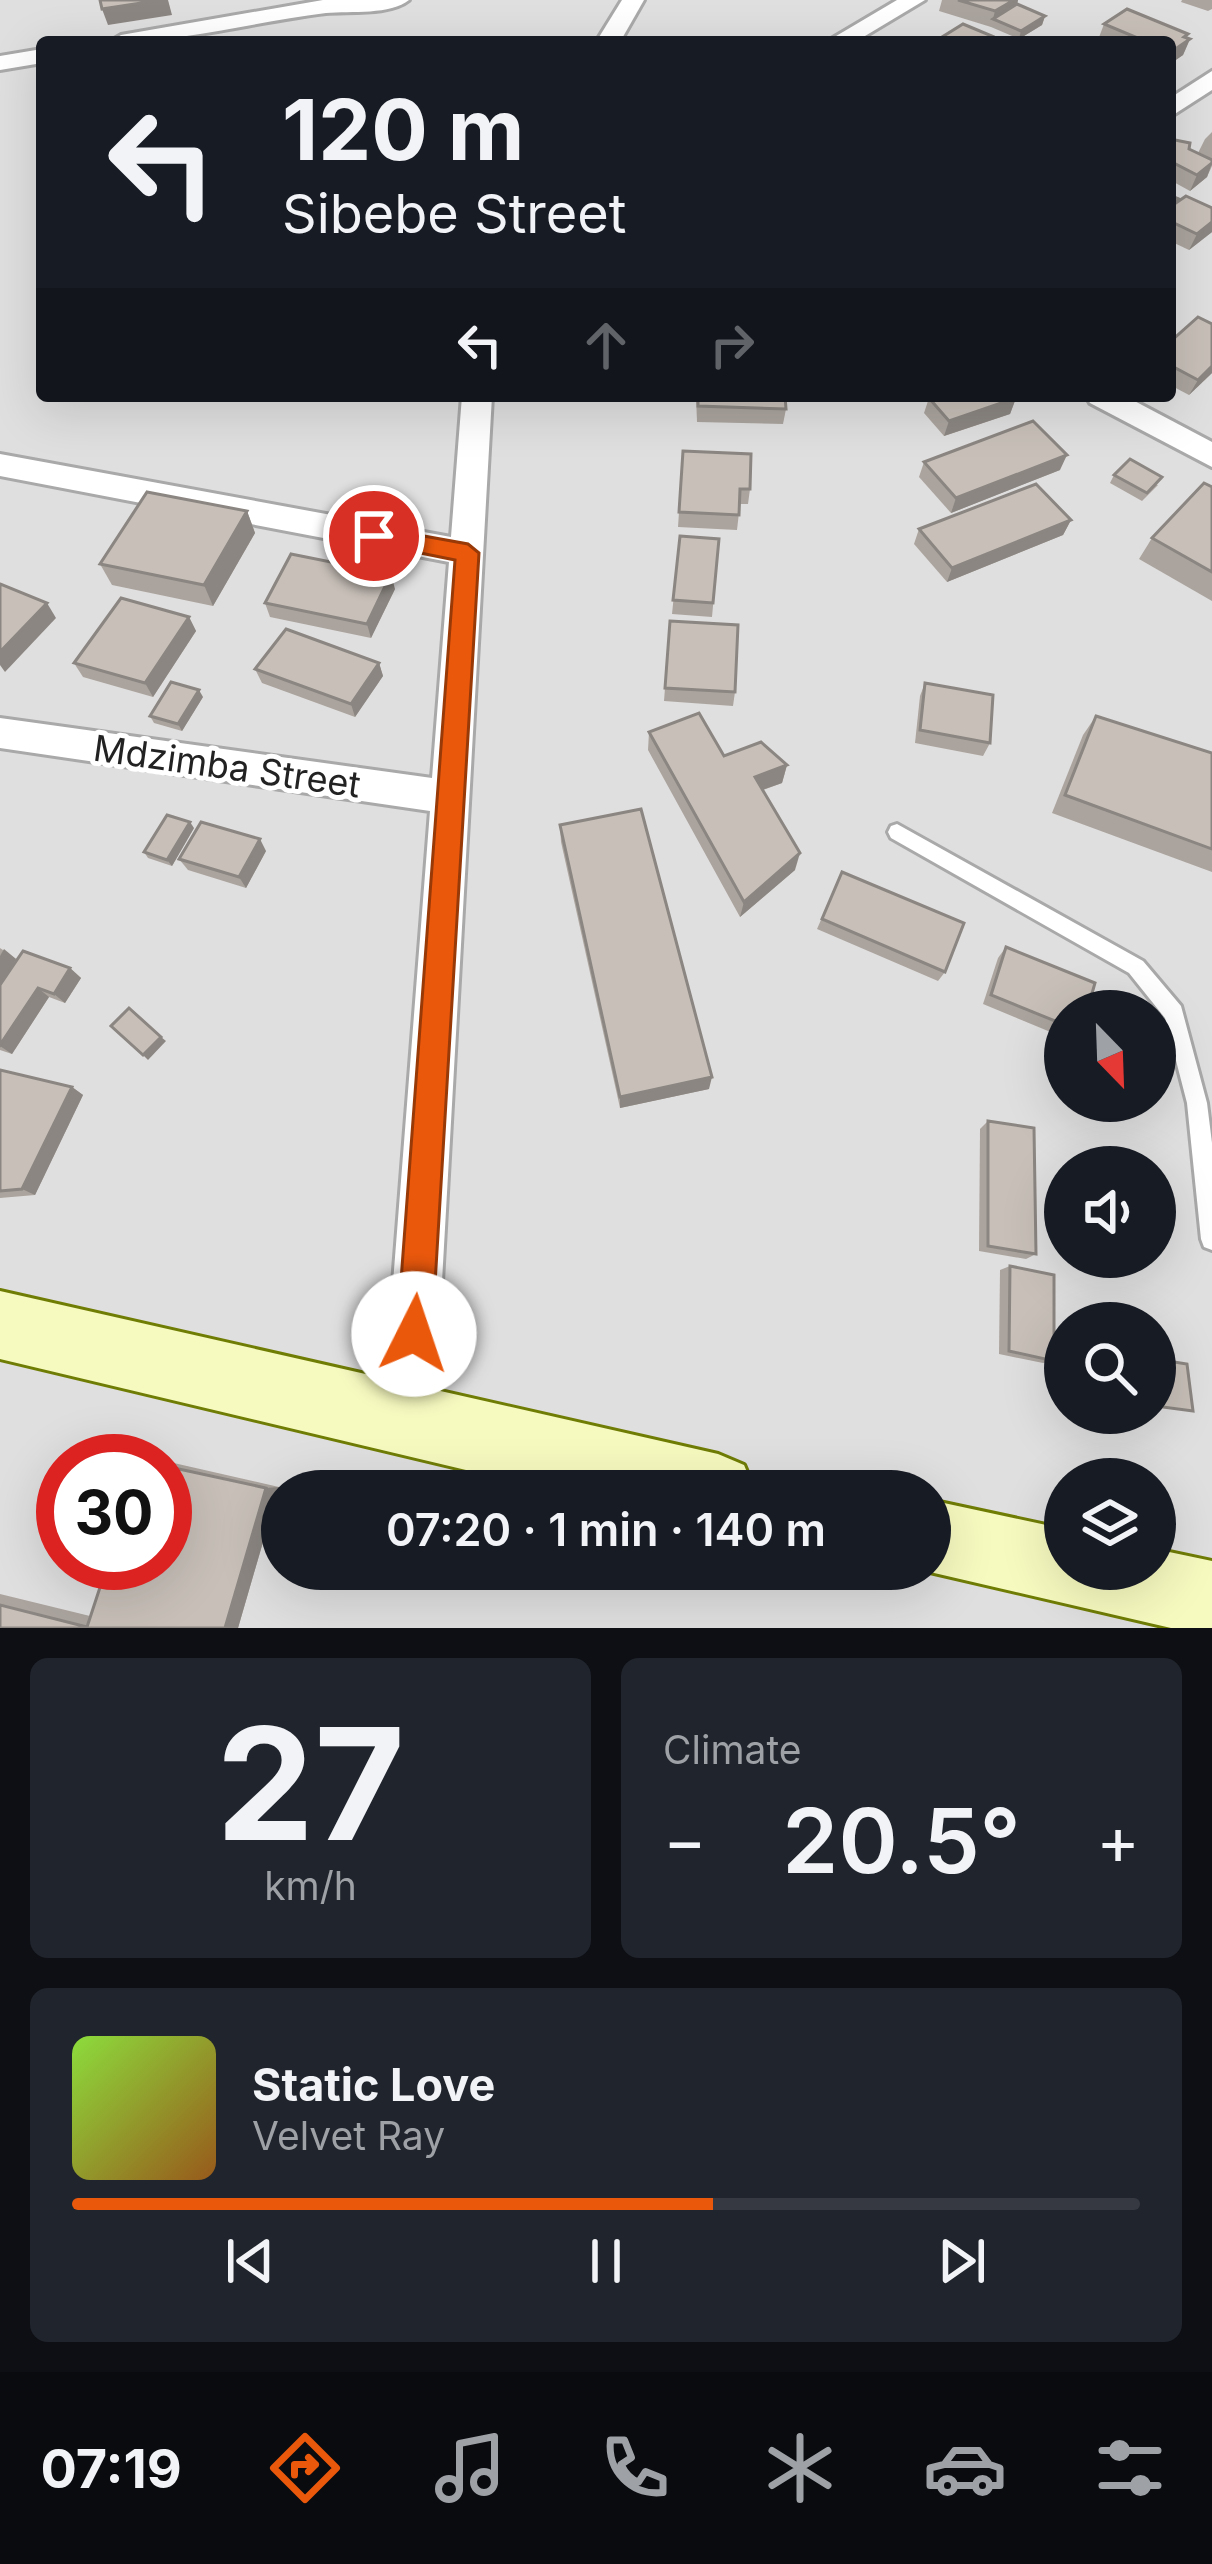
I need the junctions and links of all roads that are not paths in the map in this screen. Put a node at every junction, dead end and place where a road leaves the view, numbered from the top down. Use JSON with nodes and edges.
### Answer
{"nodes":[{"id":1,"x":398,"y":0,"type":"edge"},
{"id":2,"x":632,"y":0,"type":"edge"},
{"id":3,"x":914,"y":0,"type":"edge"},
{"id":4,"x":323,"y":3,"type":"edge"},
{"id":5,"x":152,"y":36,"type":"edge"},
{"id":6,"x":611,"y":36,"type":"edge"},
{"id":7,"x":849,"y":36,"type":"edge"},
{"id":8,"x":36,"y":57,"type":"edge"},
{"id":9,"x":0,"y":63,"type":"edge"},
{"id":10,"x":1212,"y":78,"type":"edge"},
{"id":11,"x":1176,"y":105,"type":"edge"},
{"id":12,"x":477,"y":402,"type":"edge"},
{"id":13,"x":1112,"y":402,"type":"edge"},
{"id":14,"x":1212,"y":456,"type":"edge"},
{"id":15,"x":0,"y":465,"type":"edge"},
{"id":16,"x":468,"y":553,"type":"junction"},
{"id":17,"x":0,"y":733,"type":"edge"},
{"id":18,"x":453,"y":798,"type":"junction"},
{"id":19,"x":897,"y":832,"type":"dead end"},
{"id":20,"x":1212,"y":1239,"type":"edge"},
{"id":21,"x":0,"y":1325,"type":"edge"},
{"id":22,"x":408,"y":1423,"type":"junction"},
{"id":23,"x":622,"y":1470,"type":"edge"},
{"id":24,"x":951,"y":1543,"type":"edge"},
{"id":25,"x":1044,"y":1562,"type":"edge"},
{"id":26,"x":1171,"y":1590,"type":"edge"},
{"id":27,"x":1212,"y":1599,"type":"edge"}],
"edges":[{"from":1,"to":4,"type":"street"},
{"from":2,"to":6,"type":"street"},
{"from":3,"to":7,"type":"street"},
{"from":4,"to":5,"type":"street"},
{"from":8,"to":9,"type":"street"},
{"from":10,"to":11,"type":"street"},
{"from":12,"to":16,"type":"street"},
{"from":13,"to":14,"type":"street"},
{"from":15,"to":16,"type":"street"},
{"from":16,"to":18,"type":"street"},
{"from":17,"to":18,"type":"street","name":"Mdzimba Street"},
{"from":18,"to":22,"type":"street"},
{"from":19,"to":20,"type":"lane"},
{"from":21,"to":22,"type":"main road"},
{"from":22,"to":23,"type":"main road"},
{"from":24,"to":25,"type":"main road"},
{"from":26,"to":27,"type":"main road"}]}
